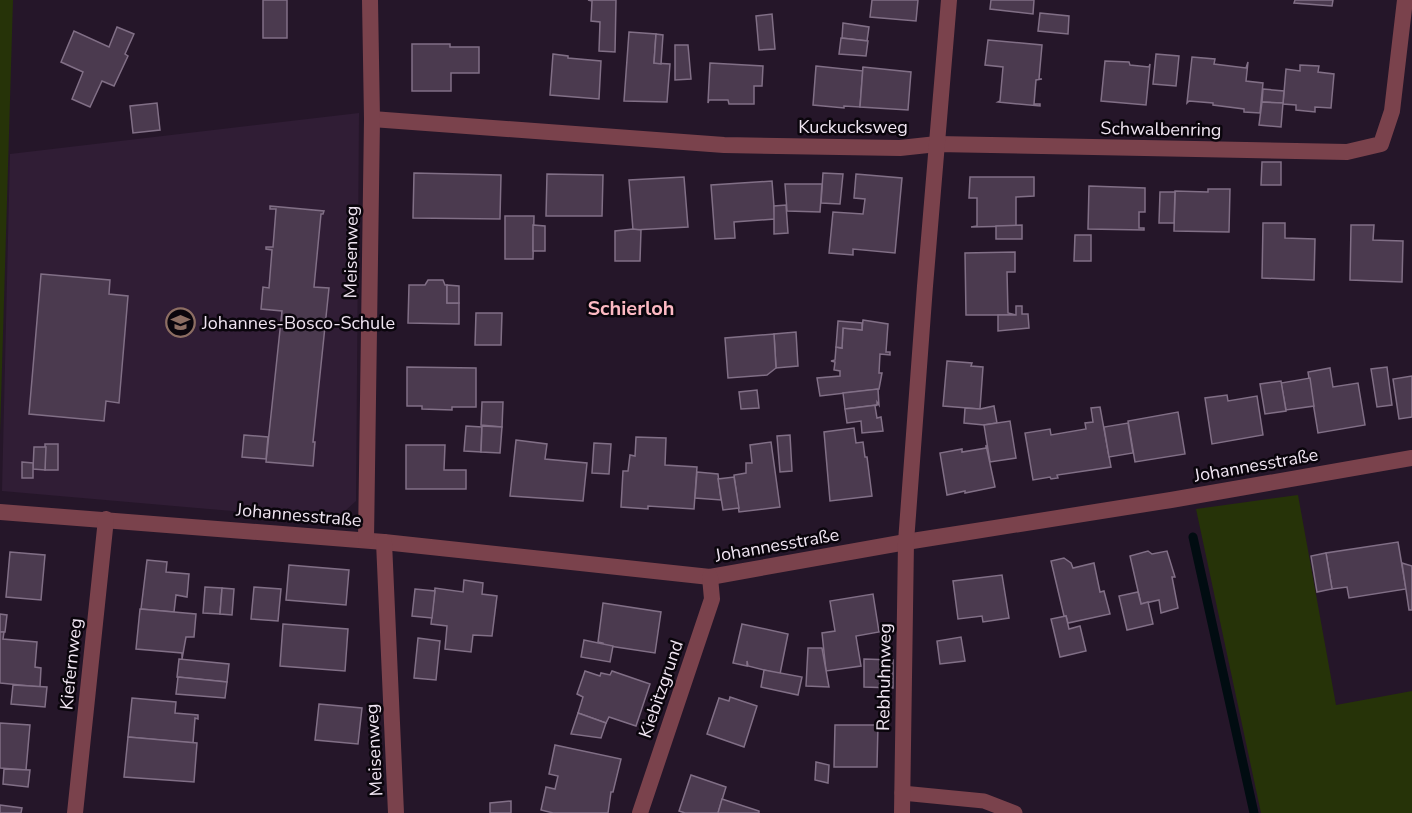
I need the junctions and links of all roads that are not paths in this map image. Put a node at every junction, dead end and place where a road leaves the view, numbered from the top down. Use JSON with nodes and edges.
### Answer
{"nodes":[{"id":1,"x":370,"y":0,"type":"edge"},
{"id":2,"x":950,"y":0,"type":"edge"},
{"id":3,"x":1405,"y":0,"type":"edge"},
{"id":4,"x":372,"y":119,"type":"junction"},
{"id":5,"x":937,"y":144,"type":"junction"},
{"id":6,"x":1412,"y":458,"type":"edge"},
{"id":7,"x":0,"y":512,"type":"edge"},
{"id":8,"x":106,"y":519,"type":"junction"},
{"id":9,"x":366,"y":540,"type":"junction"},
{"id":10,"x":384,"y":542,"type":"junction"},
{"id":11,"x":906,"y":542,"type":"junction"},
{"id":12,"x":710,"y":577,"type":"junction"},
{"id":13,"x":902,"y":794,"type":"junction"},
{"id":14,"x":75,"y":813,"type":"edge"},
{"id":15,"x":396,"y":813,"type":"edge"},
{"id":16,"x":640,"y":813,"type":"edge"},
{"id":17,"x":902,"y":813,"type":"edge"},
{"id":18,"x":1015,"y":813,"type":"edge"}],
"edges":[{"from":1,"to":4,"type":"street","name":"Meisenweg"},
{"from":2,"to":5,"type":"street"},
{"from":3,"to":5,"type":"street","name":"Schwalbenring"},
{"from":4,"to":5,"type":"street","name":"Kuckucksweg"},
{"from":4,"to":9,"type":"street","name":"Meisenweg"},
{"from":5,"to":11,"type":"street"},
{"from":6,"to":11,"type":"street","name":"Johannesstraße"},
{"from":7,"to":8,"type":"street","name":"Johannesstraße"},
{"from":8,"to":9,"type":"street","name":"Johannesstraße"},
{"from":8,"to":14,"type":"street","name":"Kiefernweg"},
{"from":9,"to":10,"type":"street","name":"Johannesstraße"},
{"from":10,"to":12,"type":"street","name":"Johannesstraße"},
{"from":10,"to":15,"type":"street","name":"Meisenweg"},
{"from":11,"to":12,"type":"street","name":"Johannesstraße"},
{"from":11,"to":13,"type":"street","name":"Rebhuhnweg"},
{"from":12,"to":16,"type":"street","name":"Kiebitzgrund"},
{"from":13,"to":17,"type":"street","name":"Rebhuhnweg"},
{"from":13,"to":18,"type":"lane"}]}
